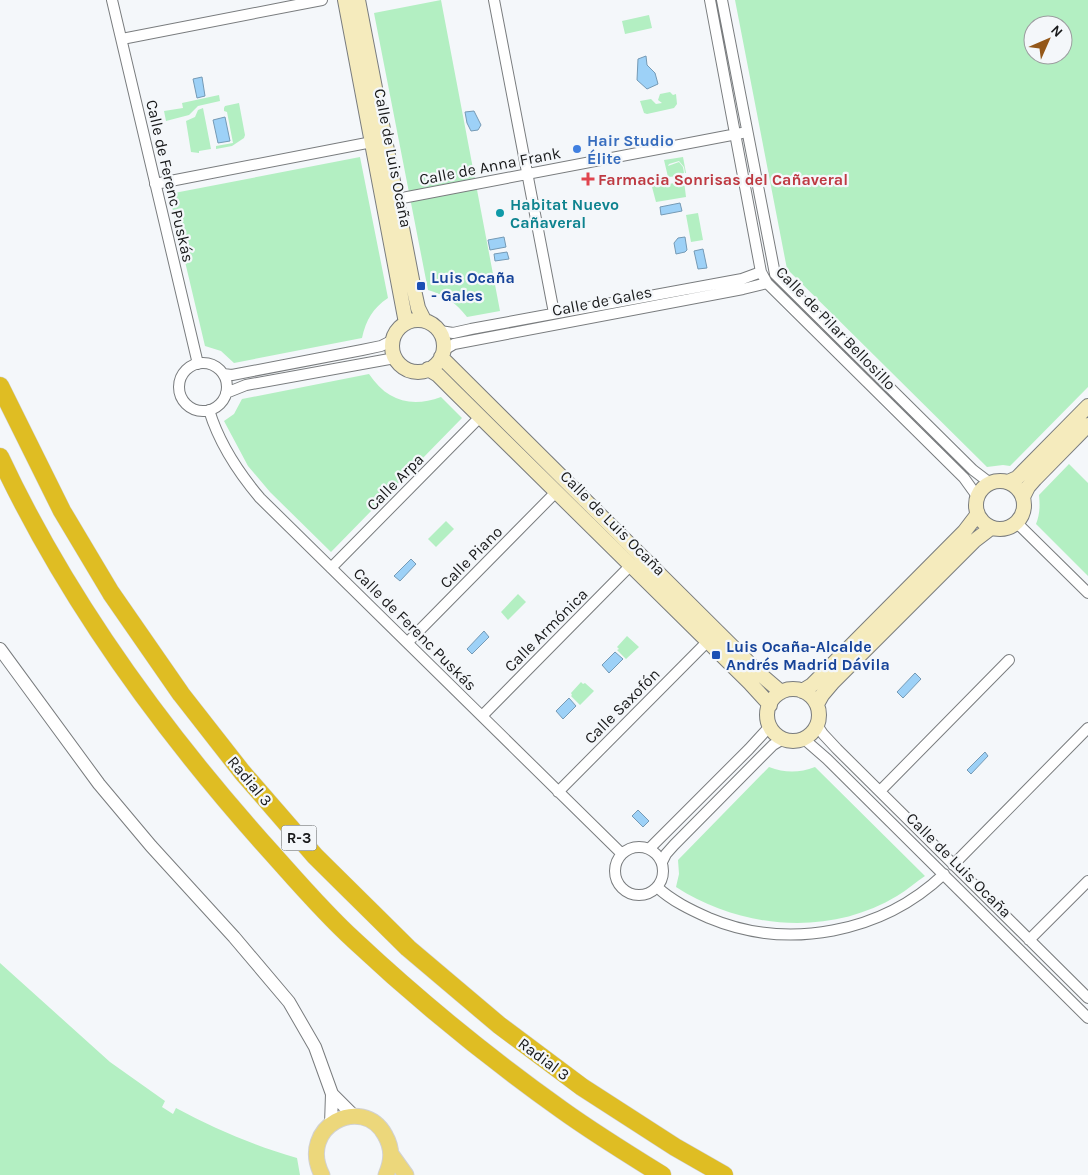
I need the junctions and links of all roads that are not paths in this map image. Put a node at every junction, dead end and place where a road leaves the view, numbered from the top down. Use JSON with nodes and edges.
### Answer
{"nodes":[{"id":1,"x":322,"y":0,"type":"edge"},
{"id":2,"x":345,"y":0,"type":"edge"},
{"id":3,"x":358,"y":0,"type":"edge"},
{"id":4,"x":494,"y":0,"type":"edge"},
{"id":5,"x":710,"y":0,"type":"edge"},
{"id":6,"x":722,"y":0,"type":"edge"},
{"id":7,"x":113,"y":2,"type":"edge"},
{"id":8,"x":122,"y":39,"type":"junction"},
{"id":9,"x":748,"y":132,"type":"junction"},
{"id":10,"x":736,"y":134,"type":"junction"},
{"id":11,"x":372,"y":142,"type":"junction"},
{"id":12,"x":527,"y":174,"type":"junction"},
{"id":13,"x":155,"y":184,"type":"junction"},
{"id":14,"x":397,"y":199,"type":"junction"},
{"id":15,"x":761,"y":272,"type":"junction"},
{"id":16,"x":767,"y":283,"type":"junction"},
{"id":17,"x":554,"y":313,"type":"junction"},
{"id":18,"x":424,"y":320,"type":"junction"},
{"id":19,"x":406,"y":323,"type":"junction"},
{"id":20,"x":440,"y":331,"type":"junction"},
{"id":21,"x":393,"y":340,"type":"junction"},
{"id":22,"x":442,"y":354,"type":"junction"},
{"id":23,"x":395,"y":358,"type":"junction"},
{"id":24,"x":198,"y":364,"type":"junction"},
{"id":25,"x":428,"y":369,"type":"junction"},
{"id":26,"x":223,"y":374,"type":"junction"},
{"id":27,"x":0,"y":386,"type":"edge"},
{"id":28,"x":226,"y":393,"type":"junction"},
{"id":29,"x":1088,"y":406,"type":"edge"},
{"id":30,"x":209,"y":410,"type":"junction"},
{"id":31,"x":480,"y":417,"type":"junction"},
{"id":32,"x":1088,"y":425,"type":"edge"},
{"id":33,"x":0,"y":457,"type":"edge"},
{"id":34,"x":1008,"y":482,"type":"junction"},
{"id":35,"x":990,"y":483,"type":"junction"},
{"id":36,"x":556,"y":492,"type":"junction"},
{"id":37,"x":977,"y":496,"type":"junction"},
{"id":38,"x":1023,"y":497,"type":"junction"},
{"id":39,"x":977,"y":515,"type":"junction"},
{"id":40,"x":1017,"y":523,"type":"junction"},
{"id":41,"x":991,"y":528,"type":"junction"},
{"id":42,"x":631,"y":565,"type":"junction"},
{"id":43,"x":331,"y":568,"type":"junction"},
{"id":44,"x":1088,"y":593,"type":"edge"},
{"id":45,"x":708,"y":641,"type":"junction"},
{"id":46,"x":408,"y":642,"type":"junction"},
{"id":47,"x":0,"y":649,"type":"edge"},
{"id":48,"x":1009,"y":660,"type":"dead end"},
{"id":49,"x":802,"y":691,"type":"junction"},
{"id":50,"x":781,"y":692,"type":"junction"},
{"id":51,"x":817,"y":704,"type":"junction"},
{"id":52,"x":770,"y":705,"type":"junction"},
{"id":53,"x":482,"y":716,"type":"junction"},
{"id":54,"x":817,"y":725,"type":"junction"},
{"id":55,"x":770,"y":726,"type":"junction"},
{"id":56,"x":1088,"y":728,"type":"edge"},
{"id":57,"x":783,"y":739,"type":"junction"},
{"id":58,"x":804,"y":739,"type":"junction"},
{"id":59,"x":558,"y":792,"type":"junction"},
{"id":60,"x":880,"y":792,"type":"junction"},
{"id":61,"x":649,"y":849,"type":"junction"},
{"id":62,"x":622,"y":854,"type":"junction"},
{"id":63,"x":662,"y":862,"type":"junction"},
{"id":64,"x":954,"y":865,"type":"junction"},
{"id":65,"x":944,"y":874,"type":"junction"},
{"id":66,"x":1088,"y":881,"type":"edge"},
{"id":67,"x":657,"y":887,"type":"junction"},
{"id":68,"x":1029,"y":940,"type":"junction"},
{"id":69,"x":1088,"y":998,"type":"edge"},
{"id":70,"x":1088,"y":1018,"type":"edge"},
{"id":71,"x":332,"y":1094,"type":"junction"},
{"id":72,"x":355,"y":1117,"type":"junction"},
{"id":73,"x":331,"y":1124,"type":"junction"},
{"id":74,"x":392,"y":1154,"type":"junction"},
{"id":75,"x":318,"y":1172,"type":"edge"},
{"id":76,"x":386,"y":1175,"type":"edge"},
{"id":77,"x":406,"y":1175,"type":"edge"},
{"id":78,"x":662,"y":1175,"type":"edge"},
{"id":79,"x":724,"y":1175,"type":"edge"}],
"edges":[{"from":1,"to":8,"type":"street"},
{"from":2,"to":11,"type":"main road","name":"Calle de Luis Ocaña"},
{"from":3,"to":14,"type":"main road","name":"Calle de Luis Ocaña"},
{"from":4,"to":12,"type":"street"},
{"from":5,"to":10,"type":"street","name":"Calle de Pilar Bellosillo"},
{"from":6,"to":9,"type":"street","name":"Calle de Pilar Bellosillo"},
{"from":7,"to":8,"type":"street","name":"Calle de Ferenc Puskás"},
{"from":8,"to":13,"type":"street","name":"Calle de Ferenc Puskás"},
{"from":9,"to":10,"type":"street","name":"Calle de Anna Frank"},
{"from":9,"to":35,"type":"street","name":"Calle de Pilar Bellosillo"},
{"from":10,"to":12,"type":"street","name":"Calle de Anna Frank"},
{"from":10,"to":15,"type":"street","name":"Calle de Pilar Bellosillo"},
{"from":11,"to":13,"type":"street"},
{"from":11,"to":19,"type":"main road","name":"Calle de Luis Ocaña"},
{"from":12,"to":14,"type":"street","name":"Calle de Anna Frank"},
{"from":12,"to":17,"type":"street"},
{"from":13,"to":24,"type":"street","name":"Calle de Ferenc Puskás"},
{"from":14,"to":18,"type":"main road","name":"Calle de Luis Ocaña"},
{"from":15,"to":16,"type":"street","name":"Calle de Pilar Bellosillo"},
{"from":15,"to":17,"type":"street","name":"Calle de Gales"},
{"from":16,"to":22,"type":"street","name":"Calle de Gales"},
{"from":16,"to":37,"type":"street","name":"Calle de Pilar Bellosillo"},
{"from":17,"to":20,"type":"street","name":"Calle de Gales"},
{"from":18,"to":19,"type":"main road"},
{"from":18,"to":20,"type":"main road"},
{"from":19,"to":21,"type":"main road"},
{"from":20,"to":22,"type":"main road"},
{"from":21,"to":23,"type":"main road"},
{"from":21,"to":26,"type":"street"},
{"from":22,"to":25,"type":"main road"},
{"from":22,"to":50,"type":"main road","name":"Calle de Luis Ocaña"},
{"from":23,"to":25,"type":"main road"},
{"from":23,"to":28,"type":"street"},
{"from":24,"to":26,"type":"street"},
{"from":24,"to":30,"type":"street"},
{"from":25,"to":31,"type":"main road","name":"Calle de Luis Ocaña"},
{"from":26,"to":28,"type":"street"},
{"from":27,"to":79,"type":"highway","name":"Radial 3","number":"R-3"},
{"from":28,"to":30,"type":"street"},
{"from":29,"to":34,"type":"main road"},
{"from":30,"to":43,"type":"street","name":"Calle de Ferenc Puskás"},
{"from":31,"to":36,"type":"main road","name":"Calle de Luis Ocaña"},
{"from":31,"to":43,"type":"street","name":"Calle Arpa"},
{"from":32,"to":38,"type":"main road"},
{"from":33,"to":78,"type":"highway","name":"Radial 3","number":"R-3"},
{"from":34,"to":35,"type":"main road"},
{"from":34,"to":38,"type":"main road"},
{"from":35,"to":37,"type":"main road"},
{"from":36,"to":42,"type":"main road","name":"Calle de Luis Ocaña"},
{"from":36,"to":46,"type":"street","name":"Calle Piano"},
{"from":37,"to":39,"type":"main road"},
{"from":38,"to":40,"type":"main road"},
{"from":39,"to":41,"type":"main road"},
{"from":39,"to":49,"type":"main road"},
{"from":40,"to":41,"type":"main road"},
{"from":40,"to":44,"type":"street"},
{"from":41,"to":51,"type":"main road"},
{"from":42,"to":45,"type":"main road","name":"Calle de Luis Ocaña"},
{"from":42,"to":53,"type":"street","name":"Calle Armónica"},
{"from":43,"to":46,"type":"street","name":"Calle de Ferenc Puskás"},
{"from":45,"to":52,"type":"main road","name":"Calle de Luis Ocaña"},
{"from":45,"to":59,"type":"street","name":"Calle Saxofón"},
{"from":46,"to":53,"type":"street","name":"Calle de Ferenc Puskás"},
{"from":47,"to":71,"type":"street"},
{"from":48,"to":60,"type":"street"},
{"from":49,"to":50,"type":"main road"},
{"from":49,"to":51,"type":"main road"},
{"from":50,"to":52,"type":"main road"},
{"from":51,"to":54,"type":"main road"},
{"from":52,"to":55,"type":"main road"},
{"from":53,"to":59,"type":"street","name":"Calle de Ferenc Puskás"},
{"from":54,"to":58,"type":"main road"},
{"from":54,"to":60,"type":"street","name":"Calle de Luis Ocaña"},
{"from":55,"to":57,"type":"main road"},
{"from":55,"to":61,"type":"street"},
{"from":56,"to":64,"type":"street"},
{"from":57,"to":58,"type":"main road"},
{"from":57,"to":63,"type":"street"},
{"from":58,"to":65,"type":"street","name":"Calle de Luis Ocaña"},
{"from":59,"to":62,"type":"street","name":"Calle de Ferenc Puskás"},
{"from":60,"to":64,"type":"street","name":"Calle de Luis Ocaña"},
{"from":61,"to":62,"type":"street"},
{"from":61,"to":63,"type":"street"},
{"from":62,"to":67,"type":"street"},
{"from":63,"to":67,"type":"street"},
{"from":64,"to":68,"type":"street","name":"Calle de Luis Ocaña"},
{"from":65,"to":67,"type":"street"},
{"from":65,"to":70,"type":"street","name":"Calle de Luis Ocaña"},
{"from":66,"to":68,"type":"street"},
{"from":68,"to":69,"type":"street","name":"Calle de Luis Ocaña"},
{"from":71,"to":72,"type":"street"},
{"from":71,"to":73,"type":"street"},
{"from":72,"to":73,"type":"main road"},
{"from":72,"to":74,"type":"main road"},
{"from":73,"to":75,"type":"main road"},
{"from":74,"to":76,"type":"main road"},
{"from":74,"to":77,"type":"main road"}]}
